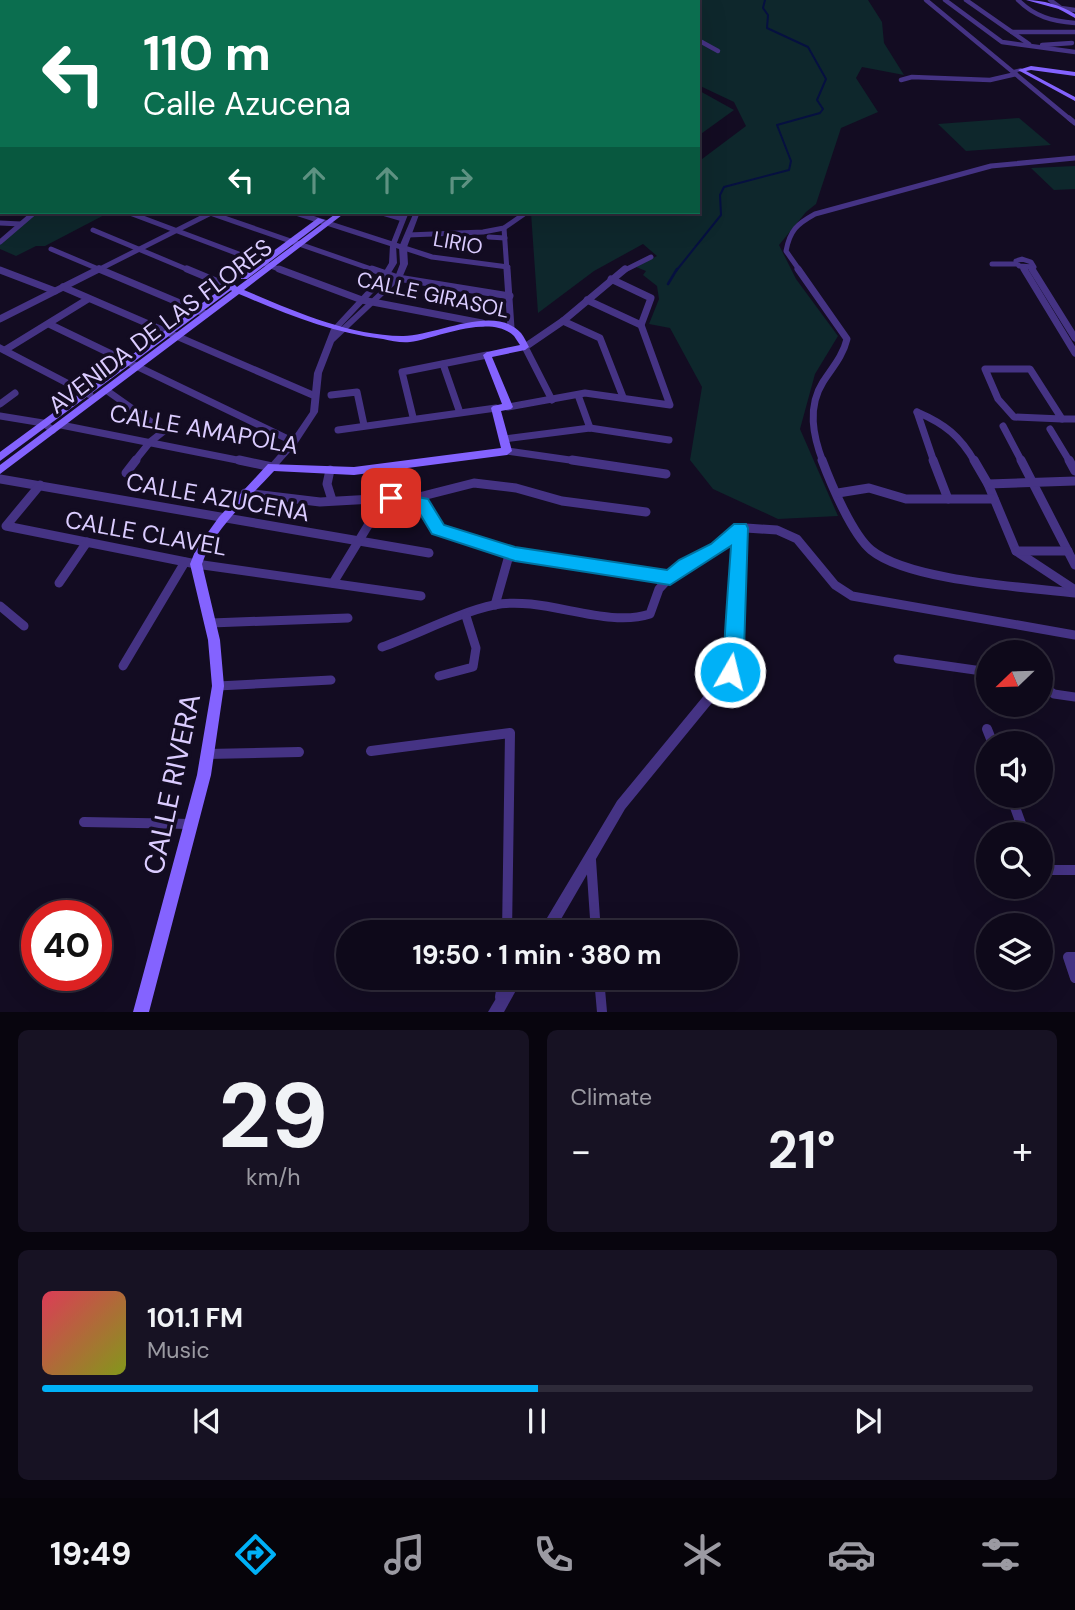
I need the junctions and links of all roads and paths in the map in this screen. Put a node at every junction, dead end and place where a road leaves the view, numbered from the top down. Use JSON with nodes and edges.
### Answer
{"nodes":[{"id":1,"x":926,"y":0,"type":"edge"},
{"id":2,"x":945,"y":0,"type":"edge"},
{"id":3,"x":966,"y":0,"type":"edge"},
{"id":4,"x":1018,"y":0,"type":"edge"},
{"id":5,"x":1028,"y":0,"type":"edge"},
{"id":6,"x":1062,"y":0,"type":"edge"},
{"id":7,"x":1052,"y":1,"type":"edge"},
{"id":8,"x":1061,"y":8,"type":"junction"},
{"id":9,"x":1075,"y":10,"type":"edge"},
{"id":10,"x":1075,"y":16,"type":"edge"},
{"id":11,"x":1075,"y":23,"type":"edge"},
{"id":12,"x":1012,"y":32,"type":"junction"},
{"id":13,"x":1075,"y":32,"type":"edge"},
{"id":14,"x":700,"y":41,"type":"edge"},
{"id":15,"x":1072,"y":43,"type":"dead end"},
{"id":16,"x":1032,"y":46,"type":"junction"},
{"id":17,"x":718,"y":51,"type":"dead end"},
{"id":18,"x":1075,"y":52,"type":"edge"},
{"id":19,"x":1017,"y":72,"type":"junction"},
{"id":20,"x":1075,"y":74,"type":"edge"},
{"id":21,"x":901,"y":80,"type":"dead end"},
{"id":22,"x":1075,"y":99,"type":"edge"},
{"id":23,"x":1075,"y":123,"type":"edge"},
{"id":24,"x":1075,"y":158,"type":"edge"},
{"id":25,"x":33,"y":214,"type":"edge"},
{"id":26,"x":132,"y":214,"type":"edge"},
{"id":27,"x":206,"y":214,"type":"edge"},
{"id":28,"x":216,"y":214,"type":"edge"},
{"id":29,"x":299,"y":214,"type":"edge"},
{"id":30,"x":329,"y":214,"type":"edge"},
{"id":31,"x":338,"y":214,"type":"edge"},
{"id":32,"x":405,"y":214,"type":"edge"},
{"id":33,"x":417,"y":214,"type":"edge"},
{"id":34,"x":524,"y":214,"type":"edge"},
{"id":35,"x":323,"y":222,"type":"junction"},
{"id":36,"x":0,"y":223,"type":"edge"},
{"id":37,"x":21,"y":224,"type":"junction"},
{"id":38,"x":504,"y":228,"type":"junction"},
{"id":39,"x":93,"y":230,"type":"dead end"},
{"id":40,"x":175,"y":230,"type":"junction"},
{"id":41,"x":408,"y":235,"type":"junction"},
{"id":42,"x":3,"y":237,"type":"edge"},
{"id":43,"x":489,"y":237,"type":"dead end"},
{"id":44,"x":505,"y":238,"type":"junction"},
{"id":45,"x":0,"y":242,"type":"edge"},
{"id":46,"x":295,"y":242,"type":"junction"},
{"id":47,"x":393,"y":245,"type":"junction"},
{"id":48,"x":404,"y":247,"type":"junction"},
{"id":49,"x":51,"y":249,"type":"dead end"},
{"id":50,"x":135,"y":250,"type":"junction"},
{"id":51,"x":651,"y":257,"type":"dead end"},
{"id":52,"x":992,"y":264,"type":"dead end"},
{"id":53,"x":266,"y":265,"type":"junction"},
{"id":54,"x":1020,"y":266,"type":"junction"},
{"id":55,"x":508,"y":267,"type":"junction"},
{"id":56,"x":0,"y":270,"type":"edge"},
{"id":57,"x":96,"y":270,"type":"junction"},
{"id":58,"x":386,"y":274,"type":"junction"},
{"id":59,"x":398,"y":278,"type":"junction"},
{"id":60,"x":611,"y":279,"type":"junction"},
{"id":61,"x":63,"y":287,"type":"junction"},
{"id":62,"x":234,"y":288,"type":"junction"},
{"id":63,"x":55,"y":291,"type":"junction"},
{"id":64,"x":510,"y":296,"type":"junction"},
{"id":65,"x":88,"y":299,"type":"junction"},
{"id":66,"x":362,"y":300,"type":"junction"},
{"id":67,"x":587,"y":300,"type":"junction"},
{"id":68,"x":373,"y":303,"type":"junction"},
{"id":69,"x":0,"y":311,"type":"edge"},
{"id":70,"x":201,"y":313,"type":"junction"},
{"id":71,"x":9,"y":315,"type":"junction"},
{"id":72,"x":0,"y":319,"type":"edge"},
{"id":73,"x":563,"y":321,"type":"junction"},
{"id":74,"x":482,"y":323,"type":"junction"},
{"id":75,"x":49,"y":324,"type":"junction"},
{"id":76,"x":641,"y":325,"type":"junction"},
{"id":77,"x":511,"y":328,"type":"junction"},
{"id":78,"x":340,"y":330,"type":"junction"},
{"id":79,"x":172,"y":335,"type":"junction"},
{"id":80,"x":1065,"y":337,"type":"junction"},
{"id":81,"x":1075,"y":338,"type":"edge"},
{"id":82,"x":525,"y":348,"type":"junction"},
{"id":83,"x":2,"y":349,"type":"edge"},
{"id":84,"x":1075,"y":354,"type":"edge"},
{"id":85,"x":487,"y":355,"type":"junction"},
{"id":86,"x":134,"y":364,"type":"junction"},
{"id":87,"x":443,"y":364,"type":"junction"},
{"id":88,"x":106,"y":390,"type":"junction"},
{"id":89,"x":15,"y":393,"type":"dead end"},
{"id":90,"x":331,"y":395,"type":"dead end"},
{"id":91,"x":578,"y":395,"type":"junction"},
{"id":92,"x":91,"y":396,"type":"junction"},
{"id":93,"x":315,"y":396,"type":"junction"},
{"id":94,"x":623,"y":397,"type":"junction"},
{"id":95,"x":552,"y":400,"type":"junction"},
{"id":96,"x":0,"y":404,"type":"edge"},
{"id":97,"x":508,"y":407,"type":"junction"},
{"id":98,"x":496,"y":408,"type":"junction"},
{"id":99,"x":459,"y":410,"type":"junction"},
{"id":100,"x":0,"y":416,"type":"edge"},
{"id":101,"x":413,"y":417,"type":"junction"},
{"id":102,"x":1075,"y":418,"type":"edge"},
{"id":103,"x":1062,"y":419,"type":"junction"},
{"id":104,"x":43,"y":423,"type":"junction"},
{"id":105,"x":364,"y":425,"type":"junction"},
{"id":106,"x":1003,"y":426,"type":"dead end"},
{"id":107,"x":57,"y":428,"type":"junction"},
{"id":108,"x":590,"y":428,"type":"junction"},
{"id":109,"x":1050,"y":429,"type":"dead end"},
{"id":110,"x":338,"y":430,"type":"dead end"},
{"id":111,"x":669,"y":440,"type":"dead end"},
{"id":112,"x":150,"y":442,"type":"junction"},
{"id":113,"x":294,"y":442,"type":"junction"},
{"id":114,"x":506,"y":445,"type":"junction"},
{"id":115,"x":1,"y":456,"type":"edge"},
{"id":116,"x":12,"y":461,"type":"junction"},
{"id":117,"x":272,"y":467,"type":"junction"},
{"id":118,"x":0,"y":470,"type":"edge"},
{"id":119,"x":330,"y":470,"type":"junction"},
{"id":120,"x":1075,"y":471,"type":"edge"},
{"id":121,"x":126,"y":473,"type":"dead end"},
{"id":122,"x":666,"y":474,"type":"dead end"},
{"id":123,"x":0,"y":479,"type":"edge"},
{"id":124,"x":1075,"y":481,"type":"edge"},
{"id":125,"x":1032,"y":482,"type":"junction"},
{"id":126,"x":988,"y":484,"type":"junction"},
{"id":127,"x":40,"y":485,"type":"junction"},
{"id":128,"x":246,"y":493,"type":"junction"},
{"id":129,"x":838,"y":493,"type":"junction"},
{"id":130,"x":948,"y":499,"type":"junction"},
{"id":131,"x":994,"y":499,"type":"junction"},
{"id":132,"x":332,"y":500,"type":"junction"},
{"id":133,"x":407,"y":500,"type":"junction"},
{"id":134,"x":646,"y":512,"type":"dead end"},
{"id":135,"x":223,"y":520,"type":"junction"},
{"id":136,"x":740,"y":528,"type":"junction"},
{"id":137,"x":357,"y":540,"type":"junction"},
{"id":138,"x":87,"y":542,"type":"junction"},
{"id":139,"x":1016,"y":551,"type":"junction"},
{"id":140,"x":1068,"y":551,"type":"junction"},
{"id":141,"x":429,"y":554,"type":"dead end"},
{"id":142,"x":515,"y":554,"type":"junction"},
{"id":143,"x":191,"y":563,"type":"junction"},
{"id":144,"x":1075,"y":565,"type":"edge"},
{"id":145,"x":670,"y":578,"type":"junction"},
{"id":146,"x":60,"y":583,"type":"dead end"},
{"id":147,"x":332,"y":583,"type":"junction"},
{"id":148,"x":1075,"y":592,"type":"edge"},
{"id":149,"x":421,"y":596,"type":"dead end"},
{"id":150,"x":495,"y":605,"type":"junction"},
{"id":151,"x":0,"y":606,"type":"edge"},
{"id":152,"x":466,"y":616,"type":"junction"},
{"id":153,"x":348,"y":618,"type":"dead end"},
{"id":154,"x":211,"y":623,"type":"junction"},
{"id":155,"x":24,"y":626,"type":"dead end"},
{"id":156,"x":1075,"y":635,"type":"edge"},
{"id":157,"x":382,"y":647,"type":"dead end"},
{"id":158,"x":898,"y":659,"type":"dead end"},
{"id":159,"x":123,"y":666,"type":"dead end"},
{"id":160,"x":976,"y":670,"type":"edge"},
{"id":161,"x":439,"y":677,"type":"dead end"},
{"id":162,"x":331,"y":680,"type":"dead end"},
{"id":163,"x":218,"y":686,"type":"junction"},
{"id":164,"x":1054,"y":694,"type":"edge"},
{"id":165,"x":1075,"y":697,"type":"edge"},
{"id":166,"x":371,"y":751,"type":"dead end"},
{"id":167,"x":299,"y":752,"type":"dead end"},
{"id":168,"x":207,"y":754,"type":"junction"},
{"id":169,"x":85,"y":822,"type":"dead end"},
{"id":170,"x":191,"y":824,"type":"junction"},
{"id":171,"x":591,"y":860,"type":"junction"},
{"id":172,"x":1053,"y":870,"type":"edge"},
{"id":173,"x":1075,"y":870,"type":"edge"},
{"id":174,"x":507,"y":920,"type":"edge"},
{"id":175,"x":553,"y":920,"type":"edge"},
{"id":176,"x":595,"y":920,"type":"edge"},
{"id":177,"x":1075,"y":957,"type":"edge"},
{"id":178,"x":1075,"y":978,"type":"edge"},
{"id":179,"x":501,"y":990,"type":"edge"},
{"id":180,"x":509,"y":990,"type":"edge"},
{"id":181,"x":600,"y":990,"type":"edge"},
{"id":182,"x":497,"y":1009,"type":"edge"},
{"id":183,"x":141,"y":1012,"type":"edge"},
{"id":184,"x":602,"y":1012,"type":"edge"}],
"edges":[{"from":1,"to":19,"type":"street"},
{"from":2,"to":16,"type":"street"},
{"from":3,"to":12,"type":"street"},
{"from":4,"to":11,"type":"street"},
{"from":5,"to":8,"type":"main road"},
{"from":6,"to":7,"type":"street"},
{"from":7,"to":8,"type":"street"},
{"from":8,"to":9,"type":"street"},
{"from":8,"to":10,"type":"main road"},
{"from":12,"to":13,"type":"street"},
{"from":12,"to":16,"type":"street"},
{"from":14,"to":17,"type":"street"},
{"from":15,"to":16,"type":"street"},
{"from":16,"to":18,"type":"street"},
{"from":19,"to":20,"type":"main road"},
{"from":19,"to":21,"type":"street"},
{"from":19,"to":22,"type":"main road"},
{"from":19,"to":23,"type":"street"},
{"from":24,"to":129,"type":"street"},
{"from":25,"to":37,"type":"street"},
{"from":26,"to":40,"type":"street","name":"CALLE GIRASOL"},
{"from":27,"to":40,"type":"street"},
{"from":28,"to":46,"type":"street"},
{"from":29,"to":35,"type":"street","name":"LIRIO"},
{"from":30,"to":35,"type":"main road","name":"AVENIDA DE LAS FLORES"},
{"from":31,"to":35,"type":"main road","name":"AVENIDA DE LAS FLORES"},
{"from":32,"to":47,"type":"street"},
{"from":33,"to":41,"type":"street"},
{"from":34,"to":38,"type":"street"},
{"from":35,"to":46,"type":"main road","name":"AVENIDA DE LAS FLORES"},
{"from":35,"to":47,"type":"street","name":"LIRIO"},
{"from":36,"to":37,"type":"street"},
{"from":37,"to":42,"type":"street"},
{"from":38,"to":41,"type":"street"},
{"from":38,"to":44,"type":"street"},
{"from":39,"to":50,"type":"street"},
{"from":40,"to":50,"type":"street"},
{"from":40,"to":53,"type":"street","name":"CALLE GIRASOL"},
{"from":41,"to":48,"type":"street"},
{"from":42,"to":45,"type":"street"},
{"from":43,"to":44,"type":"street"},
{"from":44,"to":55,"type":"street"},
{"from":46,"to":53,"type":"main road","name":"AVENIDA DE LAS FLORES"},
{"from":46,"to":58,"type":"street"},
{"from":47,"to":48,"type":"street","name":"LIRIO"},
{"from":47,"to":58,"type":"street"},
{"from":48,"to":55,"type":"street","name":"LIRIO"},
{"from":48,"to":59,"type":"street"},
{"from":49,"to":57,"type":"street"},
{"from":50,"to":57,"type":"street"},
{"from":50,"to":62,"type":"street"},
{"from":51,"to":60,"type":"street"},
{"from":52,"to":54,"type":"street"},
{"from":53,"to":62,"type":"main road","name":"AVENIDA DE LAS FLORES"},
{"from":53,"to":66,"type":"street","name":"CALLE GIRASOL"},
{"from":54,"to":80,"type":"street"},
{"from":54,"to":81,"type":"street"},
{"from":55,"to":64,"type":"street"},
{"from":56,"to":63,"type":"street"},
{"from":57,"to":61,"type":"street"},
{"from":57,"to":70,"type":"street"},
{"from":58,"to":59,"type":"street"},
{"from":58,"to":66,"type":"street"},
{"from":59,"to":64,"type":"street"},
{"from":59,"to":68,"type":"street"},
{"from":60,"to":67,"type":"street"},
{"from":60,"to":76,"type":"street"},
{"from":61,"to":63,"type":"street"},
{"from":61,"to":65,"type":"street"},
{"from":62,"to":70,"type":"main road","name":"AVENIDA DE LAS FLORES"},
{"from":62,"to":78,"type":"main road"},
{"from":63,"to":71,"type":"street"},
{"from":64,"to":77,"type":"street"},
{"from":65,"to":75,"type":"street"},
{"from":65,"to":79,"type":"street"},
{"from":66,"to":68,"type":"street","name":"CALLE GIRASOL"},
{"from":66,"to":78,"type":"street"},
{"from":67,"to":73,"type":"street"},
{"from":67,"to":76,"type":"street"},
{"from":68,"to":74,"type":"street","name":"CALLE GIRASOL"},
{"from":68,"to":78,"type":"street"},
{"from":69,"to":71,"type":"street"},
{"from":70,"to":79,"type":"main road","name":"AVENIDA DE LAS FLORES"},
{"from":71,"to":72,"type":"street"},
{"from":73,"to":82,"type":"street"},
{"from":73,"to":94,"type":"street"},
{"from":74,"to":77,"type":"main road","name":"CALLE GIRASOL"},
{"from":74,"to":78,"type":"main road"},
{"from":75,"to":83,"type":"street"},
{"from":75,"to":86,"type":"street"},
{"from":76,"to":94,"type":"street"},
{"from":77,"to":82,"type":"main road","name":"CALLE GIRASOL"},
{"from":78,"to":93,"type":"street"},
{"from":79,"to":86,"type":"main road","name":"AVENIDA DE LAS FLORES"},
{"from":79,"to":93,"type":"street"},
{"from":80,"to":81,"type":"street"},
{"from":80,"to":84,"type":"street"},
{"from":82,"to":85,"type":"main road"},
{"from":82,"to":95,"type":"street"},
{"from":83,"to":92,"type":"street"},
{"from":85,"to":87,"type":"street"},
{"from":85,"to":97,"type":"main road"},
{"from":86,"to":88,"type":"main road","name":"AVENIDA DE LAS FLORES"},
{"from":86,"to":92,"type":"main road","name":"AVENIDA DE LAS FLORES"},
{"from":86,"to":113,"type":"street"},
{"from":87,"to":99,"type":"street"},
{"from":87,"to":101,"type":"street"},
{"from":88,"to":92,"type":"main road","name":"AVENIDA DE LAS FLORES"},
{"from":88,"to":112,"type":"street"},
{"from":89,"to":96,"type":"street"},
{"from":90,"to":105,"type":"street"},
{"from":91,"to":94,"type":"street"},
{"from":91,"to":95,"type":"street"},
{"from":91,"to":108,"type":"street"},
{"from":92,"to":104,"type":"main road","name":"AVENIDA DE LAS FLORES"},
{"from":92,"to":107,"type":"main road","name":"AVENIDA DE LAS FLORES"},
{"from":93,"to":113,"type":"street"},
{"from":95,"to":97,"type":"street"},
{"from":97,"to":98,"type":"main road"},
{"from":98,"to":99,"type":"street"},
{"from":98,"to":114,"type":"main road"},
{"from":99,"to":101,"type":"street"},
{"from":100,"to":104,"type":"street"},
{"from":101,"to":105,"type":"street"},
{"from":102,"to":103,"type":"street"},
{"from":103,"to":103,"type":"street"},
{"from":104,"to":107,"type":"street"},
{"from":104,"to":115,"type":"main road","name":"AVENIDA DE LAS FLORES"},
{"from":105,"to":110,"type":"street"},
{"from":106,"to":125,"type":"street"},
{"from":107,"to":112,"type":"street","name":"CALLE AMAPOLA"},
{"from":107,"to":116,"type":"main road","name":"AVENIDA DE LAS FLORES"},
{"from":108,"to":111,"type":"street"},
{"from":108,"to":114,"type":"street"},
{"from":109,"to":120,"type":"street"},
{"from":112,"to":117,"type":"street","name":"CALLE AMAPOLA"},
{"from":112,"to":121,"type":"street"},
{"from":113,"to":117,"type":"street"},
{"from":114,"to":119,"type":"main road","name":"CALLE AMAPOLA"},
{"from":114,"to":122,"type":"street"},
{"from":115,"to":116,"type":"street"},
{"from":116,"to":118,"type":"main road","name":"AVENIDA DE LAS FLORES"},
{"from":117,"to":119,"type":"main road","name":"CALLE AMAPOLA"},
{"from":117,"to":128,"type":"main road"},
{"from":119,"to":132,"type":"street"},
{"from":123,"to":127,"type":"street","name":"CALLE AZUCENA"},
{"from":124,"to":125,"type":"street"},
{"from":125,"to":126,"type":"street"},
{"from":125,"to":140,"type":"street"},
{"from":126,"to":130,"type":"street"},
{"from":126,"to":131,"type":"street"},
{"from":127,"to":135,"type":"street","name":"CALLE AZUCENA"},
{"from":127,"to":138,"type":"street","name":"CALLE CLAVEL"},
{"from":128,"to":132,"type":"street","name":"CALLE AZUCENA"},
{"from":128,"to":135,"type":"main road"},
{"from":129,"to":130,"type":"street"},
{"from":129,"to":148,"type":"street"},
{"from":130,"to":131,"type":"street"},
{"from":131,"to":139,"type":"street"},
{"from":132,"to":133,"type":"street","name":"CALLE AZUCENA"},
{"from":133,"to":134,"type":"street"},
{"from":133,"to":137,"type":"street"},
{"from":133,"to":142,"type":"street"},
{"from":135,"to":137,"type":"street","name":"CALLE AZUCENA"},
{"from":135,"to":143,"type":"main road"},
{"from":136,"to":145,"type":"street"},
{"from":136,"to":156,"type":"street"},
{"from":136,"to":171,"type":"street"},
{"from":137,"to":141,"type":"street","name":"CALLE AZUCENA"},
{"from":137,"to":147,"type":"street"},
{"from":138,"to":143,"type":"street","name":"CALLE CLAVEL"},
{"from":138,"to":146,"type":"street"},
{"from":139,"to":140,"type":"street"},
{"from":139,"to":148,"type":"street"},
{"from":140,"to":144,"type":"street"},
{"from":142,"to":145,"type":"street"},
{"from":142,"to":150,"type":"street"},
{"from":143,"to":147,"type":"street","name":"CALLE CLAVEL"},
{"from":143,"to":154,"type":"main road","name":"CALLE RIVERA"},
{"from":143,"to":159,"type":"street"},
{"from":145,"to":150,"type":"street"},
{"from":147,"to":149,"type":"street","name":"CALLE CLAVEL"},
{"from":150,"to":152,"type":"street"},
{"from":151,"to":155,"type":"street"},
{"from":152,"to":157,"type":"street"},
{"from":152,"to":161,"type":"street"},
{"from":153,"to":154,"type":"street"},
{"from":154,"to":163,"type":"main road","name":"CALLE RIVERA"},
{"from":158,"to":160,"type":"street"},
{"from":162,"to":163,"type":"street"},
{"from":163,"to":168,"type":"main road","name":"CALLE RIVERA"},
{"from":164,"to":165,"type":"street"},
{"from":166,"to":174,"type":"street"},
{"from":167,"to":168,"type":"street"},
{"from":168,"to":170,"type":"main road","name":"CALLE RIVERA"},
{"from":169,"to":170,"type":"street"},
{"from":170,"to":183,"type":"main road","name":"CALLE RIVERA"},
{"from":171,"to":175,"type":"street"},
{"from":171,"to":176,"type":"street"},
{"from":172,"to":173,"type":"street"},
{"from":177,"to":178,"type":"street"},
{"from":179,"to":182,"type":"street"},
{"from":180,"to":182,"type":"street"},
{"from":181,"to":184,"type":"street"}]}
